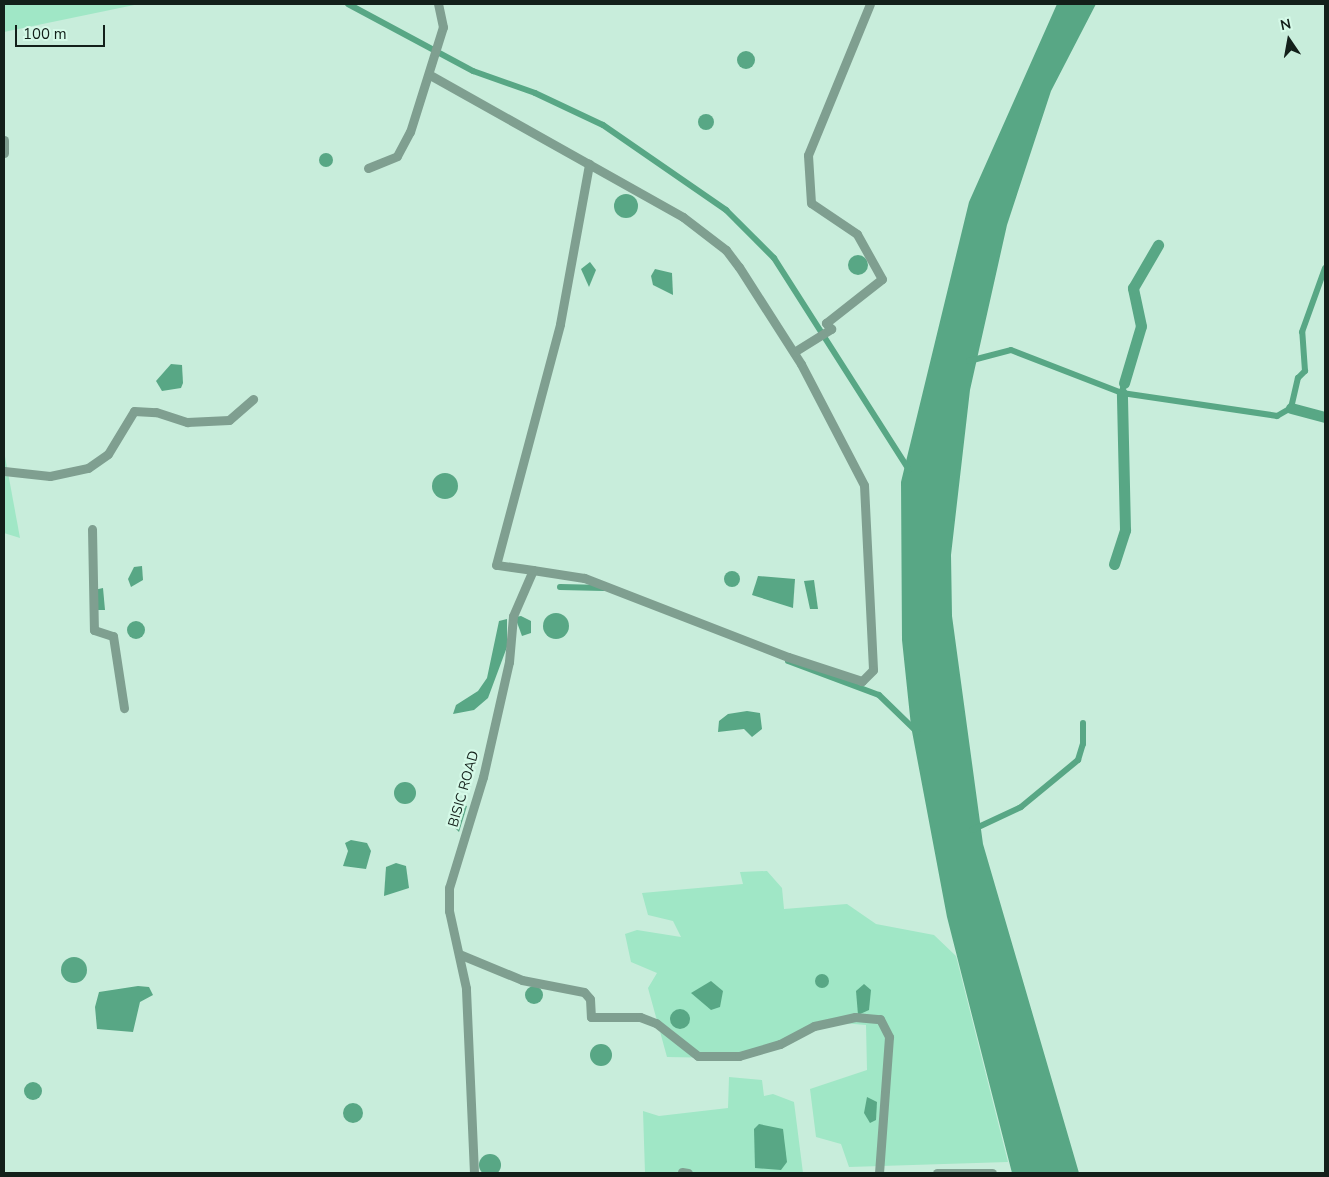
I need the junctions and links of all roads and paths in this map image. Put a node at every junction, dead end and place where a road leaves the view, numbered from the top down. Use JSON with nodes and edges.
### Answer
{"nodes":[{"id":1,"x":438,"y":4,"type":"edge"},
{"id":2,"x":870,"y":4,"type":"edge"},
{"id":3,"x":430,"y":75,"type":"junction"},
{"id":4,"x":4,"y":140,"type":"edge"},
{"id":5,"x":4,"y":153,"type":"edge"},
{"id":6,"x":589,"y":164,"type":"junction"},
{"id":7,"x":368,"y":168,"type":"dead end"},
{"id":8,"x":794,"y":352,"type":"junction"},
{"id":9,"x":253,"y":399,"type":"dead end"},
{"id":10,"x":4,"y":471,"type":"edge"},
{"id":11,"x":92,"y":529,"type":"dead end"},
{"id":12,"x":533,"y":570,"type":"junction"},
{"id":13,"x":124,"y":708,"type":"dead end"},
{"id":14,"x":459,"y":954,"type":"junction"},
{"id":15,"x":474,"y":1173,"type":"edge"},
{"id":16,"x":879,"y":1173,"type":"edge"},
{"id":17,"x":936,"y":1173,"type":"edge"},
{"id":18,"x":992,"y":1173,"type":"edge"}],
"edges":[{"from":1,"to":3,"type":"street"},
{"from":2,"to":8,"type":"street"},
{"from":3,"to":6,"type":"street"},
{"from":3,"to":7,"type":"street"},
{"from":4,"to":5,"type":"street"},
{"from":6,"to":8,"type":"street"},
{"from":6,"to":12,"type":"street"},
{"from":8,"to":12,"type":"street"},
{"from":9,"to":10,"type":"street"},
{"from":11,"to":13,"type":"street"},
{"from":12,"to":14,"type":"street","name":"BISIC ROAD"},
{"from":14,"to":15,"type":"street","name":"BISIC ROAD"},
{"from":14,"to":16,"type":"street"},
{"from":17,"to":18,"type":"street"}]}
